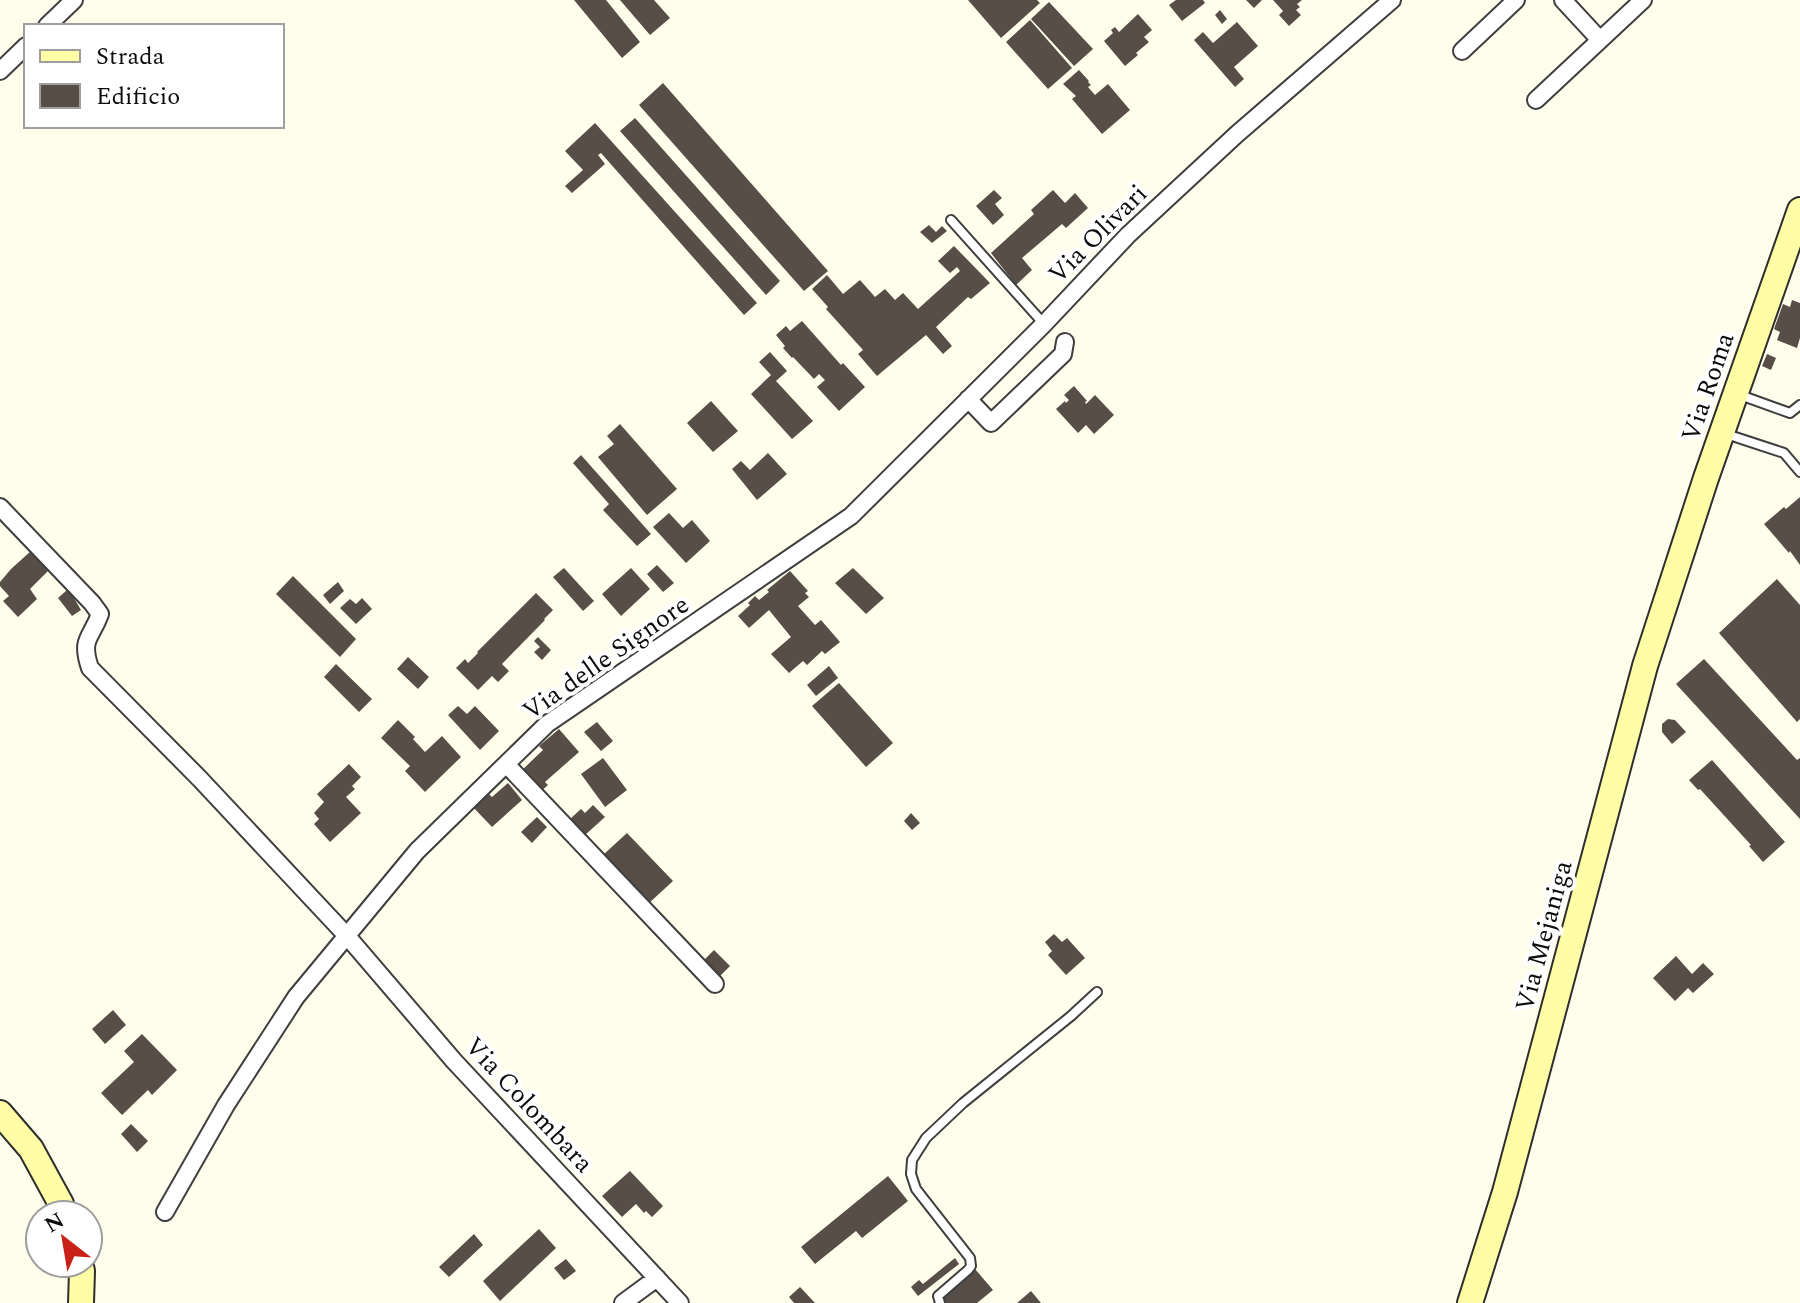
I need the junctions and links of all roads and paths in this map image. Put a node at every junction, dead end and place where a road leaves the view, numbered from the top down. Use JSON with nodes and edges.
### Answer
{"nodes":[{"id":1,"x":74,"y":0,"type":"edge"},
{"id":2,"x":1392,"y":0,"type":"edge"},
{"id":3,"x":1516,"y":0,"type":"edge"},
{"id":4,"x":1563,"y":0,"type":"edge"},
{"id":5,"x":1643,"y":0,"type":"edge"},
{"id":6,"x":49,"y":24,"type":"edge"},
{"id":7,"x":1600,"y":40,"type":"junction"},
{"id":8,"x":24,"y":48,"type":"edge"},
{"id":9,"x":1462,"y":51,"type":"dead end"},
{"id":10,"x":0,"y":71,"type":"edge"},
{"id":11,"x":1536,"y":100,"type":"dead end"},
{"id":12,"x":1800,"y":210,"type":"edge"},
{"id":13,"x":951,"y":220,"type":"dead end"},
{"id":14,"x":1044,"y":324,"type":"junction"},
{"id":15,"x":1065,"y":342,"type":"dead end"},
{"id":16,"x":1736,"y":393,"type":"junction"},
{"id":17,"x":968,"y":399,"type":"junction"},
{"id":18,"x":1800,"y":405,"type":"edge"},
{"id":19,"x":1722,"y":433,"type":"junction"},
{"id":20,"x":1800,"y":472,"type":"edge"},
{"id":21,"x":0,"y":507,"type":"edge"},
{"id":22,"x":851,"y":516,"type":"joint"},
{"id":23,"x":1672,"y":583,"type":"joint"},
{"id":24,"x":506,"y":764,"type":"junction"},
{"id":25,"x":347,"y":936,"type":"junction"},
{"id":26,"x":715,"y":984,"type":"dead end"},
{"id":27,"x":1097,"y":992,"type":"dead end"},
{"id":28,"x":0,"y":1113,"type":"edge"},
{"id":29,"x":58,"y":1199,"type":"edge"},
{"id":30,"x":165,"y":1212,"type":"dead end"},
{"id":31,"x":657,"y":1278,"type":"junction"},
{"id":32,"x":82,"y":1279,"type":"edge"},
{"id":33,"x":81,"y":1303,"type":"edge"},
{"id":34,"x":623,"y":1303,"type":"edge"},
{"id":35,"x":680,"y":1303,"type":"edge"},
{"id":36,"x":940,"y":1303,"type":"edge"},
{"id":37,"x":1470,"y":1303,"type":"edge"}],
"edges":[{"from":1,"to":6,"type":"street"},
{"from":2,"to":14,"type":"street","name":"Via Olivari"},
{"from":3,"to":9,"type":"street"},
{"from":4,"to":7,"type":"street"},
{"from":5,"to":7,"type":"street"},
{"from":7,"to":11,"type":"street"},
{"from":8,"to":10,"type":"street"},
{"from":12,"to":16,"type":"main road","name":"Via Roma"},
{"from":13,"to":14,"type":"lane"},
{"from":14,"to":17,"type":"street","name":"Via Olivari"},
{"from":15,"to":17,"type":"street"},
{"from":16,"to":18,"type":"lane"},
{"from":16,"to":19,"type":"main road","name":"Via Roma"},
{"from":17,"to":22,"type":"street","name":"Via Olivari"},
{"from":19,"to":20,"type":"lane"},
{"from":19,"to":23,"type":"main road","name":"Via Roma"},
{"from":21,"to":25,"type":"street","name":"Via Colombara"},
{"from":22,"to":24,"type":"street","name":"Via delle Signore"},
{"from":23,"to":37,"type":"main road","name":"Via Mejaniga"},
{"from":24,"to":25,"type":"street","name":"Via delle Signore"},
{"from":24,"to":26,"type":"street"},
{"from":25,"to":30,"type":"street","name":"Via delle Signore"},
{"from":25,"to":31,"type":"street","name":"Via Colombara"},
{"from":27,"to":36,"type":"lane"},
{"from":28,"to":29,"type":"main road"},
{"from":31,"to":34,"type":"street"},
{"from":31,"to":35,"type":"street","name":"Via Colombara"},
{"from":32,"to":33,"type":"main road"}]}
